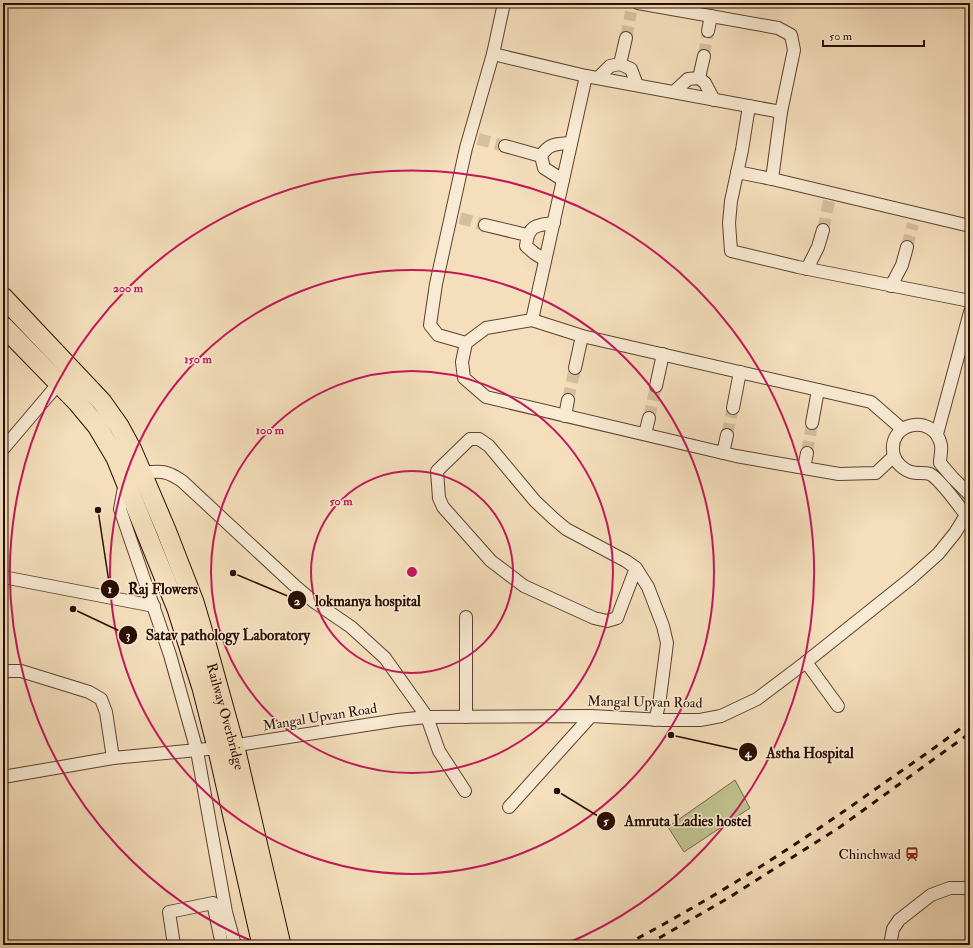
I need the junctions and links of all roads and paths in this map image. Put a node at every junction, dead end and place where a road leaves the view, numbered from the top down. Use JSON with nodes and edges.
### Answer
{"nodes":[{"id":1,"x":504,"y":3,"type":"edge"},
{"id":2,"x":634,"y":6,"type":"edge"},
{"id":3,"x":711,"y":16,"type":"junction"},
{"id":4,"x":708,"y":31,"type":"tunnel mouth"},
{"id":5,"x":626,"y":38,"type":"tunnel mouth"},
{"id":6,"x":493,"y":54,"type":"junction"},
{"id":7,"x":704,"y":56,"type":"tunnel mouth"},
{"id":8,"x":620,"y":64,"type":"junction"},
{"id":9,"x":592,"y":77,"type":"junction"},
{"id":10,"x":699,"y":78,"type":"junction"},
{"id":11,"x":638,"y":86,"type":"junction"},
{"id":12,"x":674,"y":92,"type":"junction"},
{"id":13,"x":714,"y":100,"type":"junction"},
{"id":14,"x":749,"y":106,"type":"junction"},
{"id":15,"x":781,"y":112,"type":"junction"},
{"id":16,"x":571,"y":143,"type":"junction"},
{"id":17,"x":505,"y":146,"type":"tunnel mouth"},
{"id":18,"x":541,"y":156,"type":"junction"},
{"id":19,"x":737,"y":172,"type":"junction"},
{"id":20,"x":772,"y":179,"type":"junction"},
{"id":21,"x":563,"y":180,"type":"junction"},
{"id":22,"x":554,"y":223,"type":"junction"},
{"id":23,"x":485,"y":225,"type":"tunnel mouth"},
{"id":24,"x":970,"y":226,"type":"edge"},
{"id":25,"x":823,"y":230,"type":"tunnel mouth"},
{"id":26,"x":527,"y":235,"type":"junction"},
{"id":27,"x":907,"y":247,"type":"tunnel mouth"},
{"id":28,"x":818,"y":248,"type":"junction"},
{"id":29,"x":545,"y":260,"type":"junction"},
{"id":30,"x":902,"y":265,"type":"junction"},
{"id":31,"x":807,"y":269,"type":"junction"},
{"id":32,"x":823,"y":272,"type":"junction"},
{"id":33,"x":891,"y":286,"type":"junction"},
{"id":34,"x":906,"y":289,"type":"junction"},
{"id":35,"x":3,"y":296,"type":"edge"},
{"id":36,"x":970,"y":301,"type":"edge"},
{"id":37,"x":970,"y":312,"type":"edge"},
{"id":38,"x":532,"y":320,"type":"junction"},
{"id":39,"x":3,"y":326,"type":"edge"},
{"id":40,"x":582,"y":336,"type":"junction"},
{"id":41,"x":466,"y":343,"type":"junction"},
{"id":42,"x":663,"y":354,"type":"junction"},
{"id":43,"x":575,"y":368,"type":"tunnel mouth"},
{"id":44,"x":740,"y":372,"type":"junction"},
{"id":45,"x":59,"y":383,"type":"junction"},
{"id":46,"x":656,"y":386,"type":"tunnel mouth"},
{"id":47,"x":818,"y":390,"type":"junction"},
{"id":48,"x":568,"y":400,"type":"tunnel mouth"},
{"id":49,"x":733,"y":408,"type":"tunnel mouth"},
{"id":50,"x":565,"y":416,"type":"junction"},
{"id":51,"x":649,"y":418,"type":"tunnel mouth"},
{"id":52,"x":812,"y":423,"type":"tunnel mouth"},
{"id":53,"x":902,"y":429,"type":"junction"},
{"id":54,"x":645,"y":434,"type":"junction"},
{"id":55,"x":937,"y":434,"type":"junction"},
{"id":56,"x":727,"y":435,"type":"tunnel mouth"},
{"id":57,"x":3,"y":449,"type":"edge"},
{"id":58,"x":723,"y":453,"type":"junction"},
{"id":59,"x":807,"y":453,"type":"tunnel mouth"},
{"id":60,"x":894,"y":456,"type":"junction"},
{"id":61,"x":804,"y":468,"type":"junction"},
{"id":62,"x":133,"y":476,"type":"junction"},
{"id":63,"x":970,"y":495,"type":"edge"},
{"id":64,"x":968,"y":512,"type":"edge"},
{"id":65,"x":636,"y":568,"type":"junction"},
{"id":66,"x":3,"y":577,"type":"edge"},
{"id":67,"x":154,"y":606,"type":"junction"},
{"id":68,"x":466,"y":617,"type":"dead end"},
{"id":69,"x":806,"y":662,"type":"junction"},
{"id":70,"x":3,"y":673,"type":"edge"},
{"id":71,"x":838,"y":706,"type":"dead end"},
{"id":72,"x":466,"y":716,"type":"junction"},
{"id":73,"x":591,"y":716,"type":"junction"},
{"id":74,"x":427,"y":717,"type":"junction"},
{"id":75,"x":655,"y":720,"type":"junction"},
{"id":76,"x":244,"y":744,"type":"dead end"},
{"id":77,"x":202,"y":750,"type":"junction"},
{"id":78,"x":113,"y":758,"type":"junction"},
{"id":79,"x":3,"y":777,"type":"edge"},
{"id":80,"x":465,"y":791,"type":"dead end"},
{"id":81,"x":509,"y":807,"type":"dead end"},
{"id":82,"x":970,"y":888,"type":"edge"},
{"id":83,"x":224,"y":927,"type":"junction"},
{"id":84,"x":174,"y":945,"type":"edge"},
{"id":85,"x":222,"y":945,"type":"edge"},
{"id":86,"x":235,"y":945,"type":"edge"},
{"id":87,"x":262,"y":945,"type":"edge"},
{"id":88,"x":281,"y":945,"type":"edge"},
{"id":89,"x":890,"y":945,"type":"edge"}],
"edges":[{"from":1,"to":6,"type":"street"},
{"from":2,"to":3,"type":"street"},
{"from":3,"to":4,"type":"street"},
{"from":3,"to":15,"type":"street"},
{"from":5,"to":8,"type":"street"},
{"from":6,"to":9,"type":"street"},
{"from":6,"to":41,"type":"street"},
{"from":7,"to":10,"type":"street"},
{"from":8,"to":9,"type":"street"},
{"from":8,"to":11,"type":"street"},
{"from":9,"to":11,"type":"street"},
{"from":9,"to":16,"type":"street"},
{"from":10,"to":12,"type":"street"},
{"from":10,"to":13,"type":"street"},
{"from":11,"to":12,"type":"street"},
{"from":12,"to":13,"type":"street"},
{"from":13,"to":14,"type":"street"},
{"from":14,"to":15,"type":"street"},
{"from":14,"to":19,"type":"street"},
{"from":15,"to":20,"type":"street"},
{"from":16,"to":18,"type":"street"},
{"from":16,"to":21,"type":"street"},
{"from":17,"to":18,"type":"street"},
{"from":18,"to":21,"type":"street"},
{"from":19,"to":20,"type":"street"},
{"from":19,"to":31,"type":"street"},
{"from":20,"to":24,"type":"street"},
{"from":21,"to":22,"type":"street"},
{"from":22,"to":26,"type":"street"},
{"from":22,"to":29,"type":"street"},
{"from":23,"to":26,"type":"street"},
{"from":25,"to":28,"type":"street"},
{"from":26,"to":29,"type":"street"},
{"from":27,"to":30,"type":"street"},
{"from":28,"to":31,"type":"street"},
{"from":28,"to":32,"type":"street"},
{"from":29,"to":38,"type":"street"},
{"from":30,"to":33,"type":"street"},
{"from":30,"to":34,"type":"street"},
{"from":31,"to":32,"type":"street"},
{"from":32,"to":33,"type":"street"},
{"from":33,"to":34,"type":"street"},
{"from":34,"to":36,"type":"street"},
{"from":35,"to":62,"type":"main road"},
{"from":37,"to":55,"type":"street"},
{"from":38,"to":40,"type":"street"},
{"from":38,"to":41,"type":"street"},
{"from":39,"to":45,"type":"main road"},
{"from":40,"to":42,"type":"street"},
{"from":40,"to":43,"type":"street"},
{"from":41,"to":50,"type":"street"},
{"from":42,"to":44,"type":"street"},
{"from":42,"to":46,"type":"street"},
{"from":44,"to":47,"type":"street"},
{"from":44,"to":49,"type":"street"},
{"from":45,"to":57,"type":"street"},
{"from":45,"to":62,"type":"main road"},
{"from":47,"to":52,"type":"street"},
{"from":47,"to":53,"type":"street"},
{"from":48,"to":50,"type":"street"},
{"from":50,"to":54,"type":"street"},
{"from":51,"to":54,"type":"street"},
{"from":53,"to":55,"type":"street"},
{"from":53,"to":60,"type":"street"},
{"from":54,"to":58,"type":"street"},
{"from":55,"to":63,"type":"street"},
{"from":56,"to":58,"type":"street"},
{"from":58,"to":61,"type":"street"},
{"from":59,"to":61,"type":"street"},
{"from":60,"to":61,"type":"street"},
{"from":60,"to":64,"type":"street"},
{"from":62,"to":67,"type":"street"},
{"from":62,"to":74,"type":"street"},
{"from":62,"to":87,"type":"main road","name":"Railway Overbridge"},
{"from":62,"to":88,"type":"main road","name":"Railway Overbridge"},
{"from":64,"to":69,"type":"street","name":"Mangal Upvan Road"},
{"from":65,"to":65,"type":"street"},
{"from":65,"to":75,"type":"street"},
{"from":66,"to":67,"type":"street"},
{"from":67,"to":77,"type":"street"},
{"from":68,"to":72,"type":"street"},
{"from":69,"to":71,"type":"street"},
{"from":69,"to":75,"type":"street","name":"Mangal Upvan Road"},
{"from":70,"to":78,"type":"street"},
{"from":72,"to":73,"type":"street","name":"Mangal Upvan Road"},
{"from":72,"to":74,"type":"street","name":"Mangal Upvan Road"},
{"from":73,"to":75,"type":"street","name":"Mangal Upvan Road"},
{"from":73,"to":81,"type":"street"},
{"from":74,"to":76,"type":"street","name":"Mangal Upvan Road"},
{"from":74,"to":80,"type":"street"},
{"from":77,"to":78,"type":"street"},
{"from":77,"to":83,"type":"street"},
{"from":78,"to":79,"type":"street"},
{"from":82,"to":89,"type":"street"},
{"from":83,"to":84,"type":"street"},
{"from":83,"to":85,"type":"street"},
{"from":83,"to":86,"type":"street"}]}
